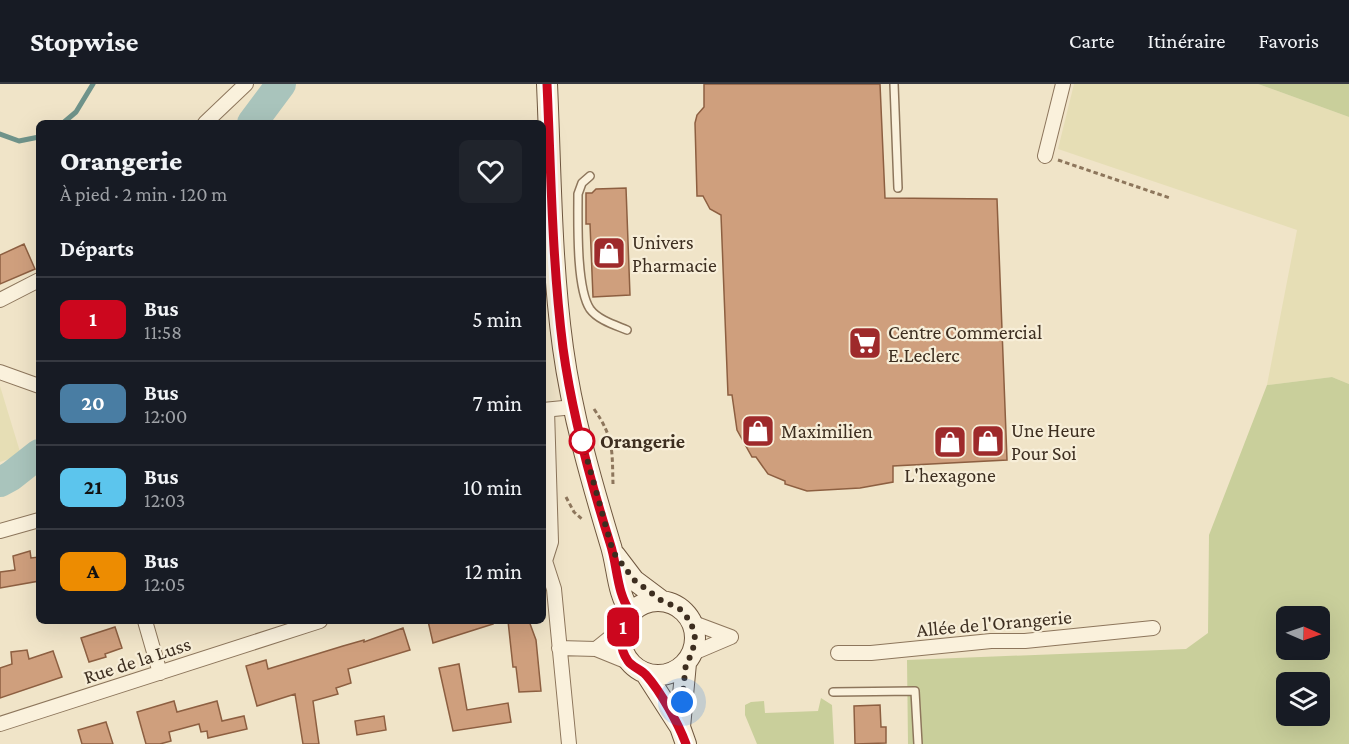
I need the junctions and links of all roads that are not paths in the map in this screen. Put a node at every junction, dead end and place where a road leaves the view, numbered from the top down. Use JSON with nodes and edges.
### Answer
{"nodes":[{"id":1,"x":246,"y":84,"type":"edge"},
{"id":2,"x":547,"y":84,"type":"edge"},
{"id":3,"x":894,"y":84,"type":"edge"},
{"id":4,"x":1063,"y":84,"type":"edge"},
{"id":5,"x":208,"y":120,"type":"edge"},
{"id":6,"x":1045,"y":156,"type":"road end"},
{"id":7,"x":590,"y":176,"type":"dead end"},
{"id":8,"x":898,"y":188,"type":"dead end"},
{"id":9,"x":36,"y":282,"type":"edge"},
{"id":10,"x":0,"y":300,"type":"edge"},
{"id":11,"x":627,"y":330,"type":"dead end"},
{"id":12,"x":0,"y":372,"type":"edge"},
{"id":13,"x":36,"y":385,"type":"edge"},
{"id":14,"x":584,"y":408,"type":"junction"},
{"id":15,"x":546,"y":410,"type":"edge"},
{"id":16,"x":546,"y":432,"type":"edge"},
{"id":17,"x":36,"y":521,"type":"edge"},
{"id":18,"x":0,"y":531,"type":"edge"},
{"id":19,"x":613,"y":552,"type":"junction"},
{"id":20,"x":546,"y":556,"type":"edge"},
{"id":21,"x":546,"y":567,"type":"edge"},
{"id":22,"x":662,"y":601,"type":"junction"},
{"id":23,"x":626,"y":620,"type":"junction"},
{"id":24,"x":691,"y":622,"type":"junction"},
{"id":25,"x":146,"y":624,"type":"edge"},
{"id":26,"x":311,"y":624,"type":"edge"},
{"id":27,"x":1153,"y":628,"type":"dead end"},
{"id":28,"x":559,"y":648,"type":"junction"},
{"id":29,"x":596,"y":649,"type":"junction"},
{"id":30,"x":838,"y":653,"type":"dead end"},
{"id":31,"x":689,"y":658,"type":"junction"},
{"id":32,"x":628,"y":662,"type":"junction"},
{"id":33,"x":160,"y":673,"type":"junction"},
{"id":34,"x":646,"y":674,"type":"junction"},
{"id":35,"x":833,"y":692,"type":"dead end"},
{"id":36,"x":0,"y":724,"type":"edge"},
{"id":37,"x":683,"y":735,"type":"edge"},
{"id":38,"x":569,"y":744,"type":"edge"},
{"id":39,"x":918,"y":744,"type":"edge"}],
"edges":[{"from":1,"to":5,"type":"street"},
{"from":2,"to":14,"type":"main road"},
{"from":3,"to":8,"type":"lane"},
{"from":4,"to":6,"type":"street"},
{"from":7,"to":11,"type":"lane"},
{"from":9,"to":10,"type":"street"},
{"from":12,"to":13,"type":"street"},
{"from":14,"to":15,"type":"street"},
{"from":14,"to":19,"type":"main road"},
{"from":16,"to":20,"type":"street"},
{"from":17,"to":18,"type":"street"},
{"from":19,"to":22,"type":"main road"},
{"from":19,"to":23,"type":"main road"},
{"from":21,"to":28,"type":"street"},
{"from":22,"to":23,"type":"main road"},
{"from":22,"to":24,"type":"main road"},
{"from":23,"to":29,"type":"street"},
{"from":23,"to":32,"type":"main road"},
{"from":24,"to":31,"type":"main road"},
{"from":24,"to":31,"type":"street"},
{"from":25,"to":33,"type":"street"},
{"from":26,"to":33,"type":"street","name":"Rue de la Luss"},
{"from":27,"to":30,"type":"street","name":"Allée de l'Orangerie"},
{"from":28,"to":29,"type":"street"},
{"from":28,"to":38,"type":"street"},
{"from":29,"to":32,"type":"street"},
{"from":31,"to":34,"type":"main road"},
{"from":31,"to":37,"type":"main road"},
{"from":32,"to":34,"type":"main road"},
{"from":33,"to":36,"type":"street","name":"Rue de la Luss"},
{"from":34,"to":37,"type":"main road"},
{"from":35,"to":39,"type":"lane"}]}
